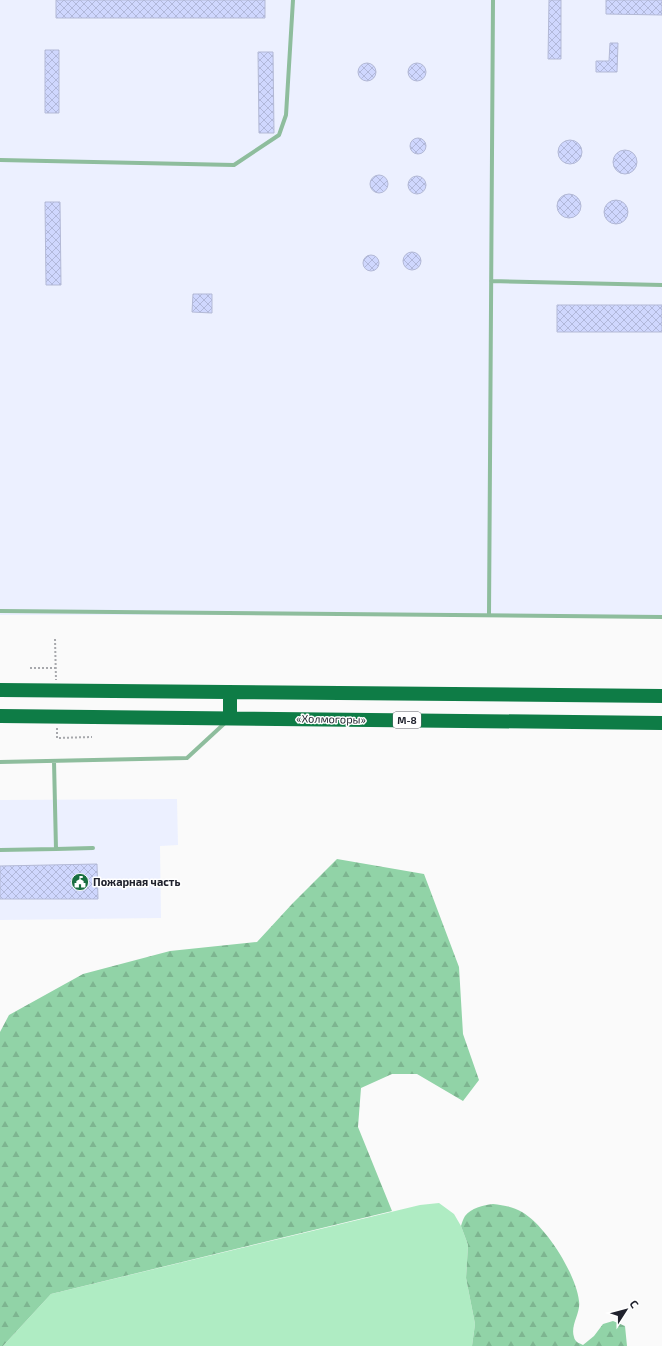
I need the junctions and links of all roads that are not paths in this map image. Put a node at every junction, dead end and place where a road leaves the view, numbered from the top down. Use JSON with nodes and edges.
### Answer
{"nodes":[{"id":1,"x":293,"y":0,"type":"edge"},
{"id":2,"x":493,"y":0,"type":"edge"},
{"id":3,"x":0,"y":160,"type":"edge"},
{"id":4,"x":491,"y":281,"type":"junction"},
{"id":5,"x":662,"y":285,"type":"edge"},
{"id":6,"x":0,"y":611,"type":"edge"},
{"id":7,"x":489,"y":615,"type":"junction"},
{"id":8,"x":662,"y":617,"type":"edge"},
{"id":9,"x":0,"y":690,"type":"edge"},
{"id":10,"x":230,"y":692,"type":"junction"},
{"id":11,"x":662,"y":696,"type":"edge"},
{"id":12,"x":0,"y":716,"type":"edge"},
{"id":13,"x":230,"y":718,"type":"junction"},
{"id":14,"x":662,"y":723,"type":"edge"},
{"id":15,"x":54,"y":761,"type":"junction"},
{"id":16,"x":0,"y":762,"type":"edge"},
{"id":17,"x":93,"y":848,"type":"dead end"},
{"id":18,"x":56,"y":849,"type":"junction"},
{"id":19,"x":0,"y":850,"type":"edge"}],
"edges":[{"from":1,"to":3,"type":"lane"},
{"from":2,"to":4,"type":"lane"},
{"from":4,"to":5,"type":"lane"},
{"from":4,"to":7,"type":"lane"},
{"from":6,"to":7,"type":"lane"},
{"from":7,"to":8,"type":"lane"},
{"from":9,"to":10,"type":"highway"},
{"from":10,"to":11,"type":"highway"},
{"from":10,"to":13,"type":"highway"},
{"from":12,"to":13,"type":"highway","name":"«Холмогоры»","number":"М-8"},
{"from":13,"to":14,"type":"highway","name":"«Холмогоры»","number":"М-8"},
{"from":13,"to":15,"type":"lane"},
{"from":15,"to":16,"type":"lane"},
{"from":15,"to":18,"type":"lane"},
{"from":17,"to":18,"type":"lane"},
{"from":18,"to":19,"type":"lane"}]}
